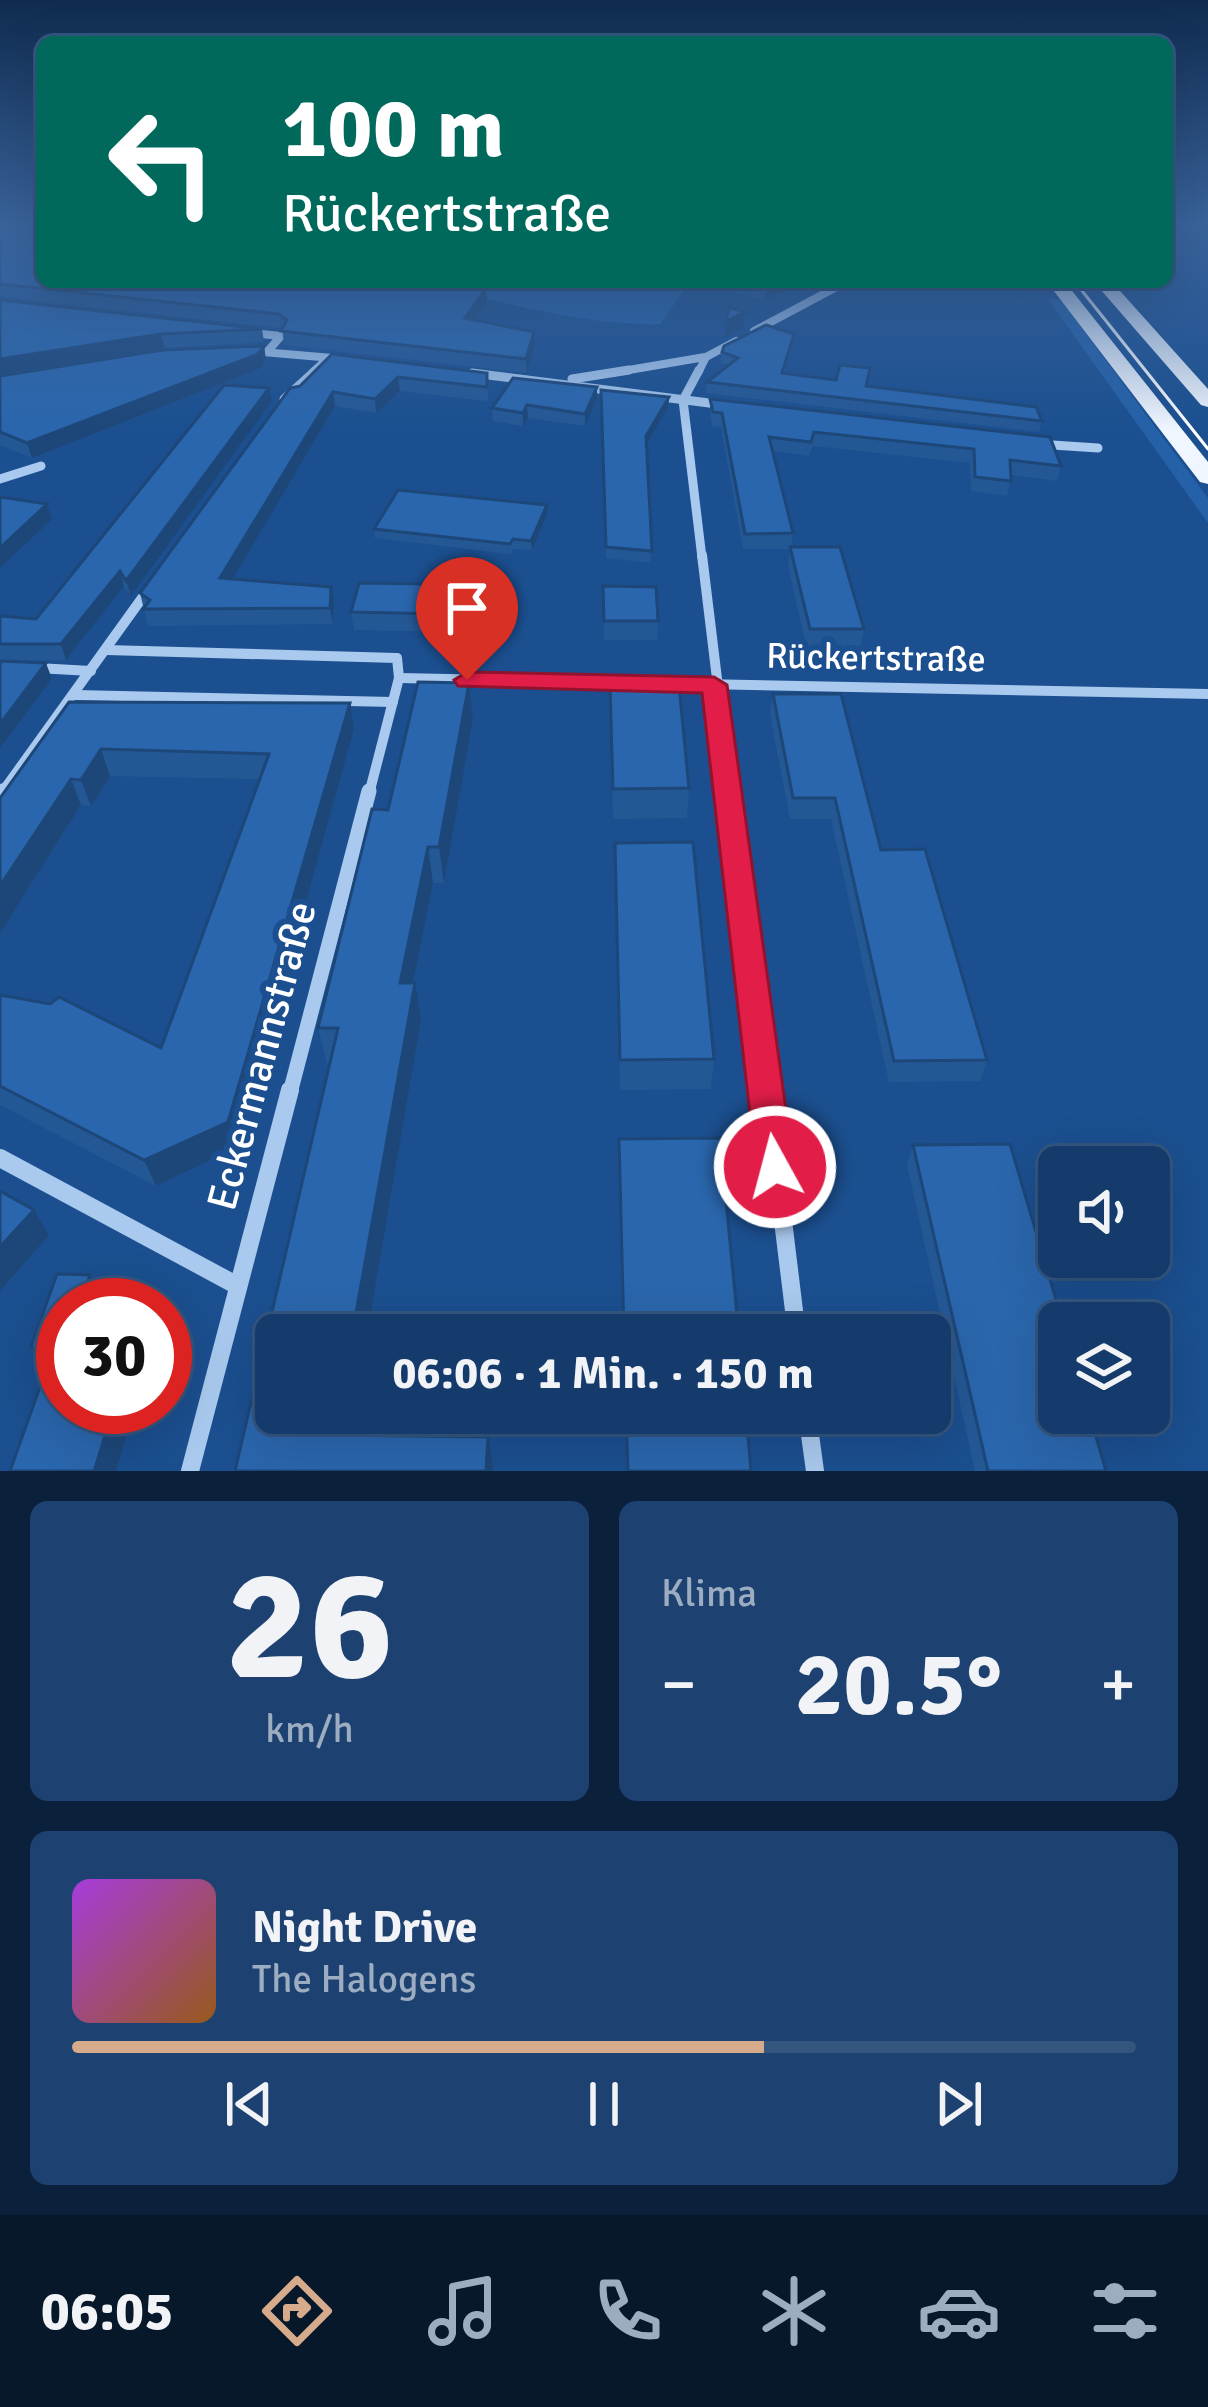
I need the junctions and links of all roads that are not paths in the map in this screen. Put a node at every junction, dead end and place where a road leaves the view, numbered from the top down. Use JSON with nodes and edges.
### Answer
{"nodes":[{"id":1,"x":823,"y":294,"type":"edge"},
{"id":2,"x":1066,"y":294,"type":"edge"},
{"id":3,"x":1114,"y":294,"type":"edge"},
{"id":4,"x":236,"y":331,"type":"edge"},
{"id":5,"x":232,"y":351,"type":"edge"},
{"id":6,"x":267,"y":352,"type":"junction"},
{"id":7,"x":706,"y":357,"type":"junction"},
{"id":8,"x":330,"y":359,"type":"junction"},
{"id":9,"x":348,"y":359,"type":"edge"},
{"id":10,"x":458,"y":371,"type":"edge"},
{"id":11,"x":547,"y":381,"type":"junction"},
{"id":12,"x":1200,"y":388,"type":"edge"},
{"id":13,"x":683,"y":400,"type":"junction"},
{"id":14,"x":1208,"y":401,"type":"edge"},
{"id":15,"x":731,"y":406,"type":"edge"},
{"id":16,"x":278,"y":407,"type":"edge"},
{"id":17,"x":1016,"y":442,"type":"edge"},
{"id":18,"x":1098,"y":448,"type":"dead end"},
{"id":19,"x":1196,"y":448,"type":"edge"},
{"id":20,"x":41,"y":466,"type":"dead end"},
{"id":21,"x":1208,"y":477,"type":"edge"},
{"id":22,"x":0,"y":479,"type":"edge"},
{"id":23,"x":159,"y":575,"type":"edge"},
{"id":24,"x":106,"y":650,"type":"junction"},
{"id":25,"x":23,"y":668,"type":"edge"},
{"id":26,"x":91,"y":671,"type":"junction"},
{"id":27,"x":399,"y":678,"type":"junction"},
{"id":28,"x":714,"y":685,"type":"junction"},
{"id":29,"x":1208,"y":694,"type":"edge"},
{"id":30,"x":75,"y":695,"type":"junction"},
{"id":31,"x":393,"y":702,"type":"junction"},
{"id":32,"x":0,"y":795,"type":"edge"},
{"id":33,"x":0,"y":1158,"type":"edge"},
{"id":34,"x":238,"y":1286,"type":"junction"},
{"id":35,"x":794,"y":1314,"type":"edge"},
{"id":36,"x":810,"y":1434,"type":"edge"},
{"id":37,"x":190,"y":1471,"type":"edge"},
{"id":38,"x":814,"y":1471,"type":"edge"}],
"edges":[{"from":1,"to":7,"type":"street"},
{"from":2,"to":19,"type":"main road"},
{"from":3,"to":12,"type":"main road"},
{"from":4,"to":6,"type":"street"},
{"from":5,"to":6,"type":"street"},
{"from":6,"to":8,"type":"street"},
{"from":7,"to":11,"type":"street"},
{"from":7,"to":13,"type":"street"},
{"from":8,"to":9,"type":"street"},
{"from":8,"to":16,"type":"street"},
{"from":10,"to":11,"type":"street"},
{"from":11,"to":13,"type":"street"},
{"from":12,"to":14,"type":"main road"},
{"from":13,"to":15,"type":"street"},
{"from":13,"to":28,"type":"street"},
{"from":17,"to":18,"type":"street"},
{"from":19,"to":21,"type":"main road"},
{"from":20,"to":22,"type":"street"},
{"from":23,"to":24,"type":"street"},
{"from":24,"to":26,"type":"street"},
{"from":24,"to":27,"type":"street","name":"Eckermannstraße"},
{"from":25,"to":26,"type":"street"},
{"from":26,"to":30,"type":"street"},
{"from":27,"to":28,"type":"street","name":"Rückertstraße"},
{"from":27,"to":31,"type":"street","name":"Eckermannstraße"},
{"from":28,"to":29,"type":"street","name":"Rückertstraße"},
{"from":28,"to":35,"type":"street"},
{"from":30,"to":31,"type":"street"},
{"from":30,"to":32,"type":"street"},
{"from":31,"to":34,"type":"street","name":"Eckermannstraße"},
{"from":33,"to":34,"type":"street"},
{"from":34,"to":37,"type":"street","name":"Eckermannstraße"},
{"from":36,"to":38,"type":"street"}]}
